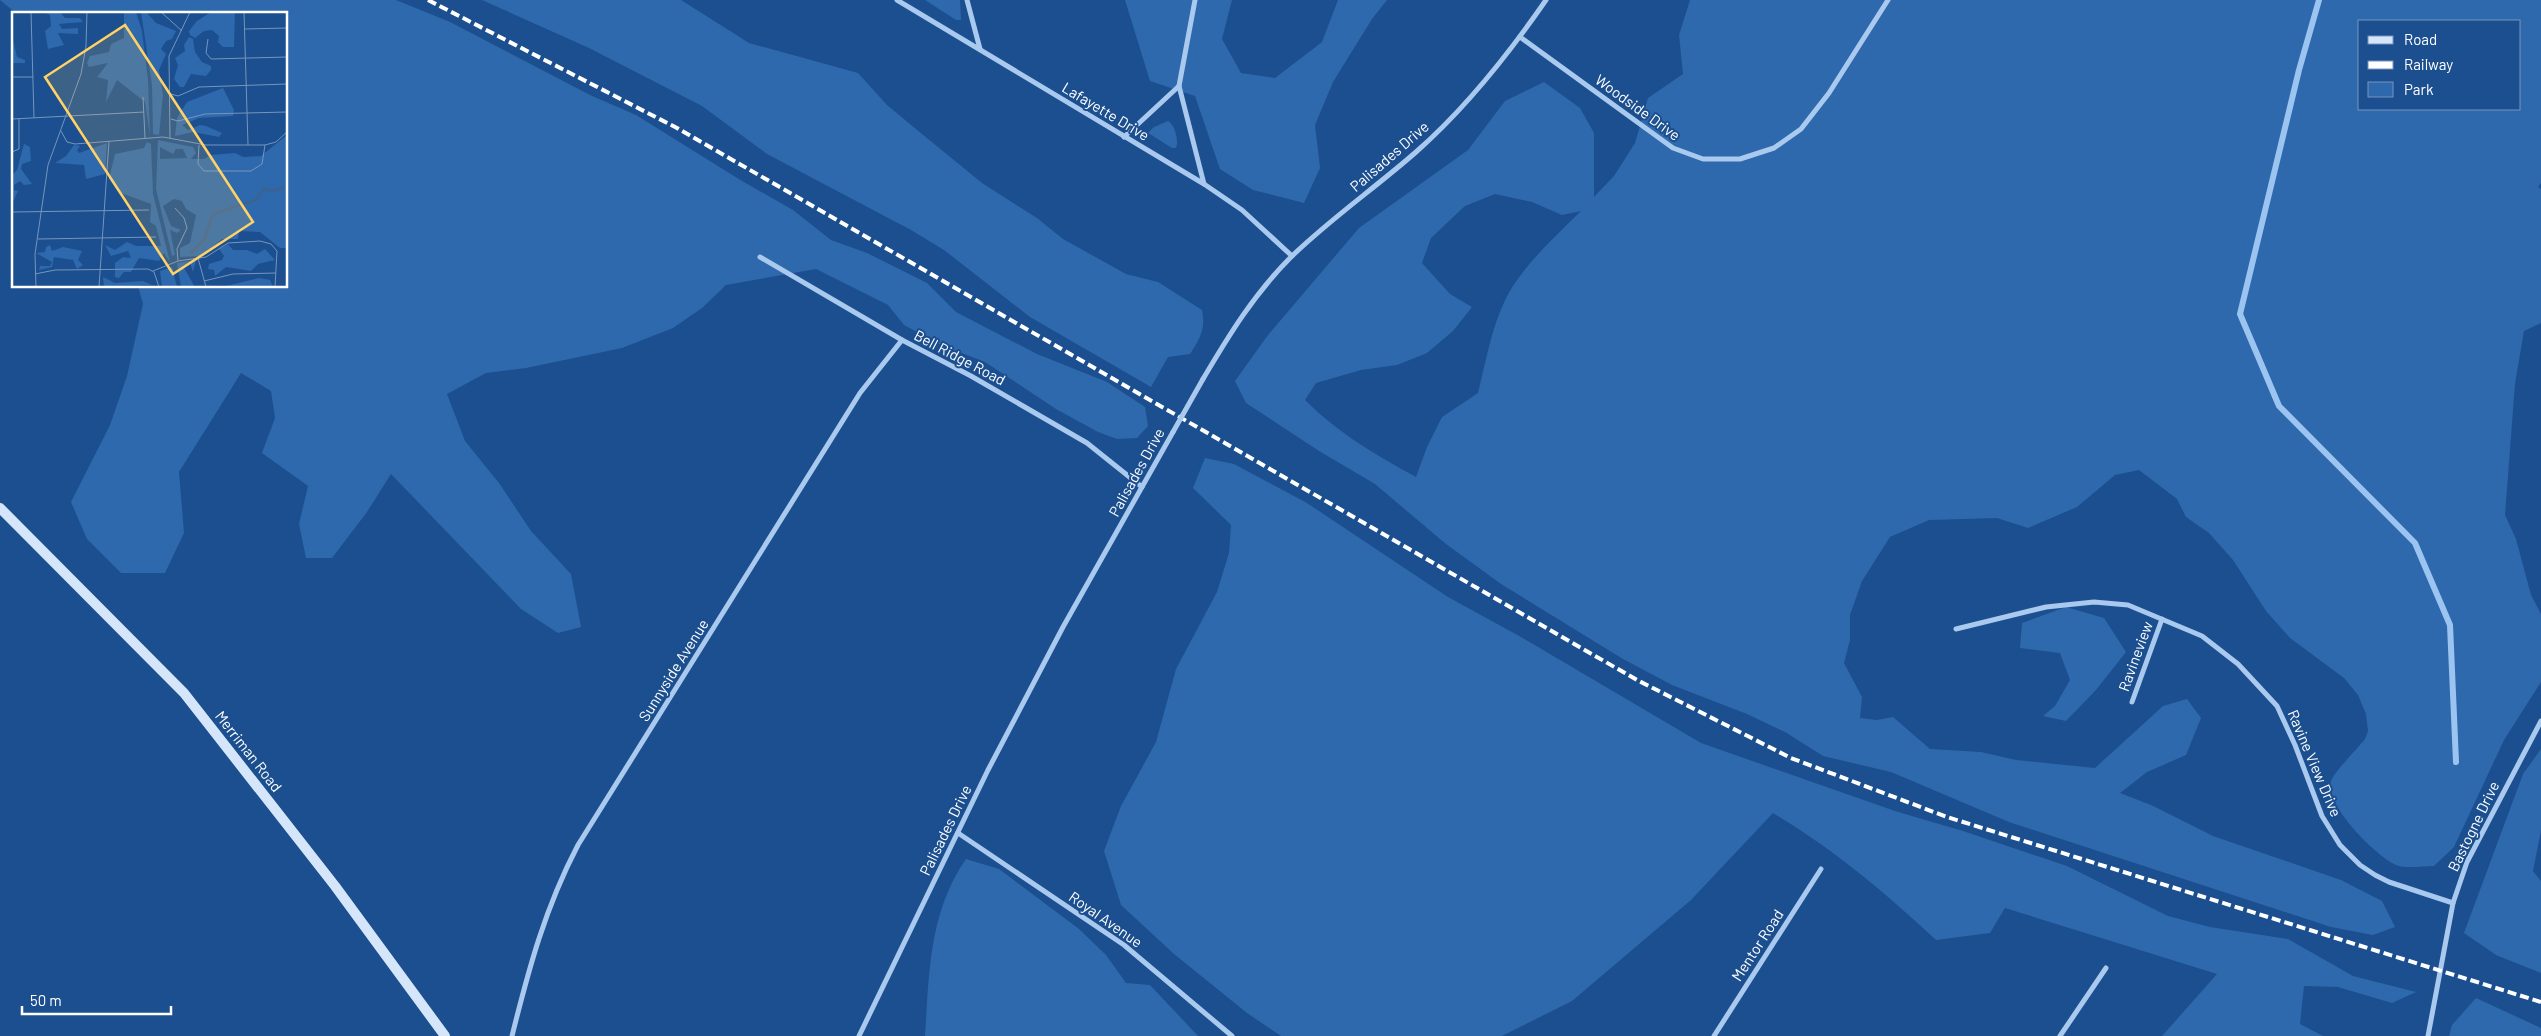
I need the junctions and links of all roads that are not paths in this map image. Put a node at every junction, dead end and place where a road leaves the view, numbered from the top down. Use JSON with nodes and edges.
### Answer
{"nodes":[{"id":1,"x":897,"y":0,"type":"edge"},
{"id":2,"x":967,"y":0,"type":"edge"},
{"id":3,"x":1195,"y":0,"type":"edge"},
{"id":4,"x":1546,"y":0,"type":"edge"},
{"id":5,"x":1888,"y":0,"type":"edge"},
{"id":6,"x":1520,"y":37,"type":"junction"},
{"id":7,"x":980,"y":49,"type":"junction"},
{"id":8,"x":1179,"y":86,"type":"junction"},
{"id":9,"x":1124,"y":137,"type":"junction"},
{"id":10,"x":1204,"y":184,"type":"junction"},
{"id":11,"x":1292,"y":256,"type":"junction"},
{"id":12,"x":760,"y":257,"type":"dead end"},
{"id":13,"x":902,"y":340,"type":"junction"},
{"id":14,"x":1142,"y":487,"type":"junction"},
{"id":15,"x":0,"y":508,"type":"edge"},
{"id":16,"x":2162,"y":619,"type":"junction"},
{"id":17,"x":1956,"y":629,"type":"dead end"},
{"id":18,"x":2132,"y":702,"type":"dead end"},
{"id":19,"x":2541,"y":721,"type":"edge"},
{"id":20,"x":958,"y":833,"type":"junction"},
{"id":21,"x":1822,"y":869,"type":"dead end"},
{"id":22,"x":2453,"y":903,"type":"junction"},
{"id":23,"x":2106,"y":968,"type":"dead end"},
{"id":24,"x":445,"y":1036,"type":"edge"},
{"id":25,"x":512,"y":1036,"type":"edge"},
{"id":26,"x":858,"y":1036,"type":"edge"},
{"id":27,"x":1232,"y":1036,"type":"edge"},
{"id":28,"x":1714,"y":1036,"type":"edge"},
{"id":29,"x":2060,"y":1036,"type":"edge"},
{"id":30,"x":2428,"y":1036,"type":"edge"}],
"edges":[{"from":1,"to":7,"type":"street","name":"Lafayette Drive"},
{"from":2,"to":7,"type":"street"},
{"from":3,"to":8,"type":"street"},
{"from":4,"to":6,"type":"street","name":"Palisades Drive"},
{"from":5,"to":6,"type":"street","name":"Woodside Drive"},
{"from":6,"to":11,"type":"street","name":"Palisades Drive"},
{"from":7,"to":9,"type":"street","name":"Lafayette Drive"},
{"from":8,"to":9,"type":"street"},
{"from":8,"to":10,"type":"street"},
{"from":9,"to":10,"type":"street","name":"Lafayette Drive"},
{"from":10,"to":11,"type":"street","name":"Lafayette Drive"},
{"from":11,"to":14,"type":"street","name":"Palisades Drive","bridge":true},
{"from":12,"to":13,"type":"street","name":"Bell Ridge Road"},
{"from":13,"to":14,"type":"street","name":"Bell Ridge Road"},
{"from":13,"to":25,"type":"street","name":"Sunnyside Avenue"},
{"from":14,"to":20,"type":"street","name":"Palisades Drive"},
{"from":15,"to":24,"type":"main road","name":"Merriman Road"},
{"from":16,"to":17,"type":"street","name":"Ravine View Drive"},
{"from":16,"to":18,"type":"street","name":"Ravineview"},
{"from":16,"to":22,"type":"street","name":"Ravine View Drive"},
{"from":19,"to":22,"type":"street","name":"Bastogne Drive"},
{"from":20,"to":26,"type":"street","name":"Palisades Drive"},
{"from":20,"to":27,"type":"street","name":"Royal Avenue"},
{"from":21,"to":28,"type":"street","name":"Mentor Road"},
{"from":22,"to":30,"type":"street","name":"Bastogne Drive"},
{"from":23,"to":29,"type":"street"}]}
